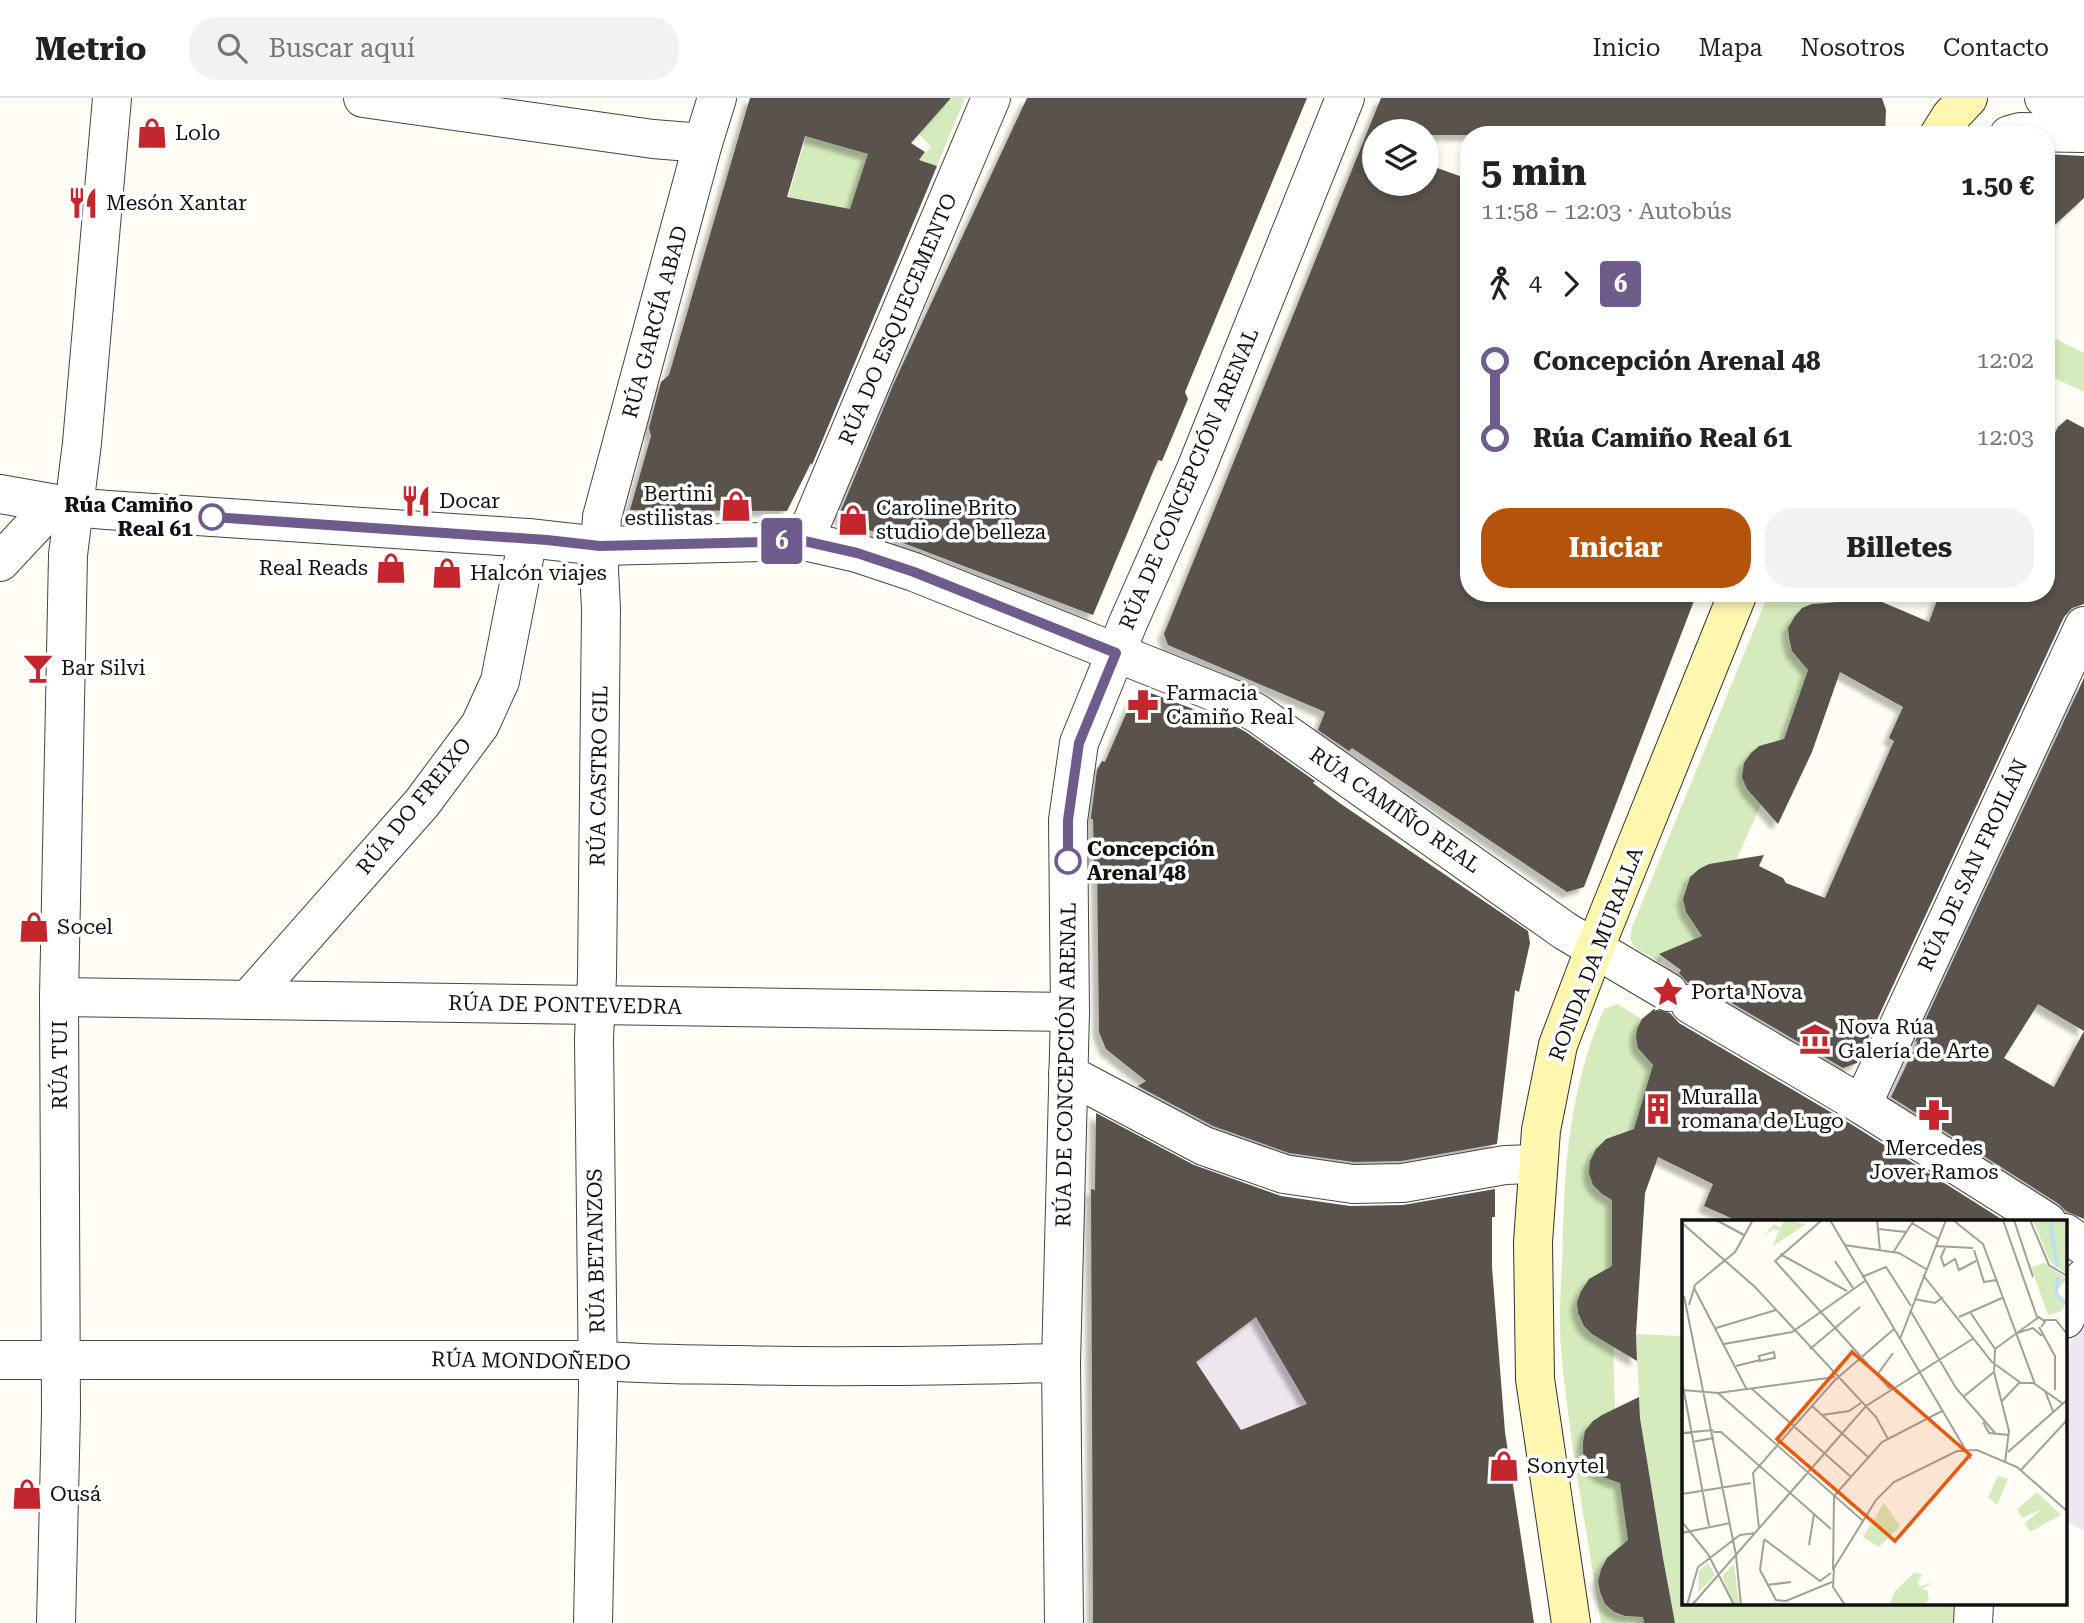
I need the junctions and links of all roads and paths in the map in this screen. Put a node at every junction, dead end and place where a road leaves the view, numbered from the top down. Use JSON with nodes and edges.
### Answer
{"nodes":[{"id":1,"x":112,"y":98,"type":"edge"},
{"id":2,"x":363,"y":98,"type":"edge"},
{"id":3,"x":717,"y":98,"type":"edge"},
{"id":4,"x":991,"y":98,"type":"edge"},
{"id":5,"x":1345,"y":98,"type":"edge"},
{"id":6,"x":1930,"y":98,"type":"edge"},
{"id":7,"x":1968,"y":98,"type":"edge"},
{"id":8,"x":2044,"y":98,"type":"edge"},
{"id":9,"x":447,"y":103,"type":"edge"},
{"id":10,"x":2084,"y":116,"type":"edge"},
{"id":11,"x":1927,"y":126,"type":"edge"},
{"id":12,"x":1945,"y":126,"type":"edge"},
{"id":13,"x":2055,"y":133,"type":"edge"},
{"id":14,"x":2084,"y":133,"type":"edge"},
{"id":15,"x":703,"y":143,"type":"junction"},
{"id":16,"x":0,"y":494,"type":"edge"},
{"id":17,"x":60,"y":505,"type":"junction"},
{"id":18,"x":528,"y":538,"type":"junction"},
{"id":19,"x":804,"y":541,"type":"junction"},
{"id":20,"x":600,"y":546,"type":"junction"},
{"id":21,"x":0,"y":562,"type":"edge"},
{"id":22,"x":1734,"y":602,"type":"edge"},
{"id":23,"x":2084,"y":626,"type":"edge"},
{"id":24,"x":1116,"y":653,"type":"junction"},
{"id":25,"x":1594,"y":950,"type":"junction"},
{"id":26,"x":60,"y":997,"type":"junction"},
{"id":27,"x":248,"y":1000,"type":"junction"},
{"id":28,"x":596,"y":1005,"type":"junction"},
{"id":29,"x":1070,"y":1012,"type":"junction"},
{"id":30,"x":1068,"y":1074,"type":"junction"},
{"id":31,"x":1863,"y":1105,"type":"junction"},
{"id":32,"x":1537,"y":1164,"type":"junction"},
{"id":33,"x":2044,"y":1220,"type":"edge"},
{"id":34,"x":2066,"y":1234,"type":"edge"},
{"id":35,"x":2084,"y":1245,"type":"edge"},
{"id":36,"x":2084,"y":1278,"type":"edge"},
{"id":37,"x":2066,"y":1317,"type":"edge"},
{"id":38,"x":61,"y":1359,"type":"junction"},
{"id":39,"x":0,"y":1360,"type":"edge"},
{"id":40,"x":597,"y":1360,"type":"junction"},
{"id":41,"x":1061,"y":1363,"type":"junction"},
{"id":42,"x":56,"y":1623,"type":"edge"},
{"id":43,"x":593,"y":1623,"type":"edge"},
{"id":44,"x":1064,"y":1623,"type":"edge"},
{"id":45,"x":1571,"y":1623,"type":"edge"}],
"edges":[{"from":1,"to":17,"type":"street","name":"RÚA TUI"},
{"from":2,"to":9,"type":"street"},
{"from":3,"to":15,"type":"street","name":"RÚA GARCÍA ABAD"},
{"from":4,"to":19,"type":"street","name":"RÚA DO ESQUECEMENTO"},
{"from":5,"to":24,"type":"street","name":"RÚA DE CONCEPCIÓN ARENAL"},
{"from":6,"to":11,"type":"street"},
{"from":7,"to":12,"type":"street"},
{"from":8,"to":10,"type":"street"},
{"from":9,"to":15,"type":"street"},
{"from":13,"to":14,"type":"street"},
{"from":15,"to":20,"type":"street","name":"RÚA GARCÍA ABAD"},
{"from":16,"to":17,"type":"street","name":"RÚA CAMIÑO REAL"},
{"from":17,"to":18,"type":"street","name":"RÚA CAMIÑO REAL"},
{"from":17,"to":21,"type":"street"},
{"from":17,"to":26,"type":"street","name":"RÚA TUI"},
{"from":18,"to":20,"type":"street","name":"RÚA CAMIÑO REAL"},
{"from":18,"to":27,"type":"street","name":"RÚA DO FREIXO"},
{"from":19,"to":20,"type":"street","name":"RÚA CAMIÑO REAL"},
{"from":19,"to":24,"type":"street","name":"RÚA CAMIÑO REAL"},
{"from":20,"to":28,"type":"street","name":"RÚA CASTRO GIL"},
{"from":22,"to":25,"type":"street","name":"RONDA DA MURALLA"},
{"from":23,"to":31,"type":"street","name":"RÚA DE SAN FROILÁN"},
{"from":24,"to":25,"type":"street","name":"RÚA CAMIÑO REAL"},
{"from":24,"to":29,"type":"street","name":"RÚA DE CONCEPCIÓN ARENAL"},
{"from":25,"to":31,"type":"street","name":"RÚA CAMIÑO REAL"},
{"from":25,"to":32,"type":"street","name":"RONDA DA MURALLA"},
{"from":26,"to":27,"type":"street","name":"RÚA DE PONTEVEDRA"},
{"from":26,"to":38,"type":"street","name":"RÚA TUI"},
{"from":27,"to":28,"type":"street","name":"RÚA DE PONTEVEDRA"},
{"from":28,"to":29,"type":"street","name":"RÚA DE PONTEVEDRA"},
{"from":28,"to":40,"type":"street","name":"RÚA BETANZOS"},
{"from":29,"to":30,"type":"street","name":"RÚA DE CONCEPCIÓN ARENAL"},
{"from":30,"to":32,"type":"street"},
{"from":30,"to":41,"type":"street","name":"RÚA DE CONCEPCIÓN ARENAL"},
{"from":31,"to":33,"type":"street","name":"RÚA CAMIÑO REAL"},
{"from":32,"to":45,"type":"street","name":"RONDA DA MURALLA"},
{"from":34,"to":35,"type":"street"},
{"from":36,"to":37,"type":"street"},
{"from":38,"to":39,"type":"street","name":"RÚA MONDOÑEDO"},
{"from":38,"to":40,"type":"street","name":"RÚA MONDOÑEDO"},
{"from":38,"to":42,"type":"street","name":"RÚA TUI"},
{"from":40,"to":41,"type":"street","name":"RÚA MONDOÑEDO"},
{"from":40,"to":43,"type":"street","name":"RÚA BETANZOS"},
{"from":41,"to":44,"type":"street","name":"RÚA DE CONCEPCIÓN ARENAL"}]}
